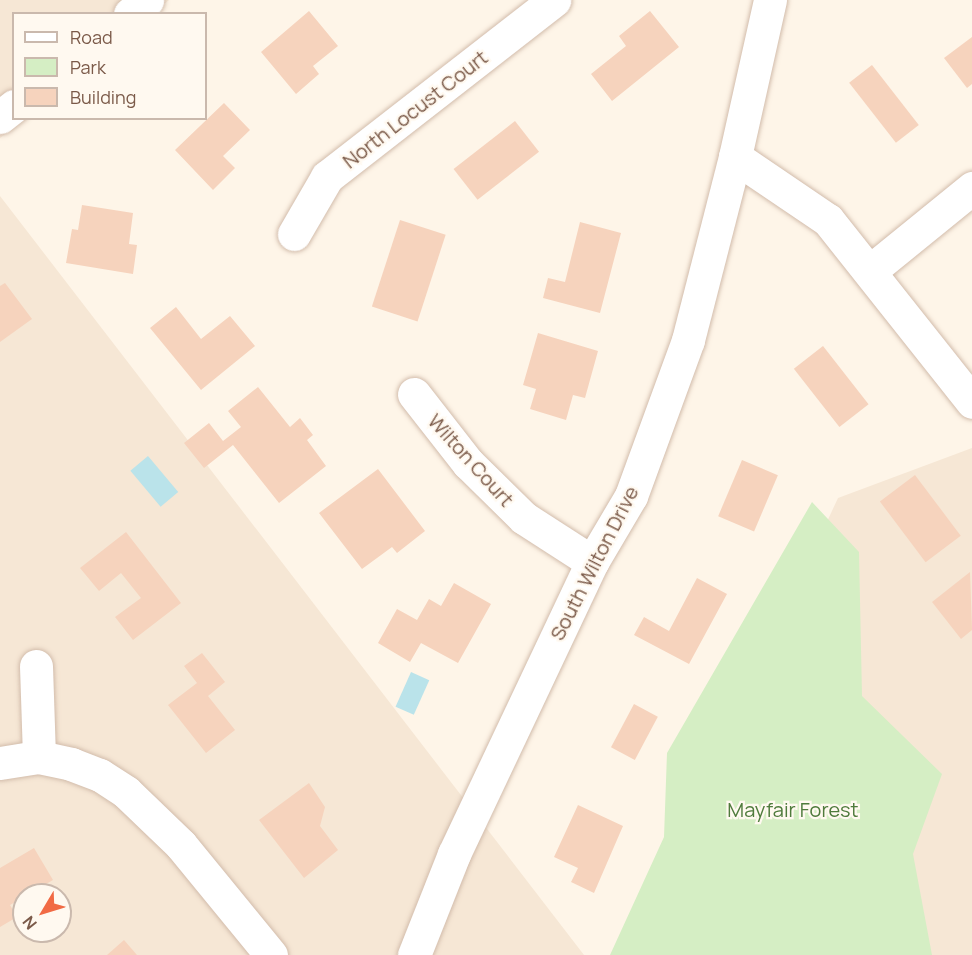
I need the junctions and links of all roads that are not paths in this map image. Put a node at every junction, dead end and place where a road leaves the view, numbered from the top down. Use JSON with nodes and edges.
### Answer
{"nodes":[{"id":1,"x":147,"y":0,"type":"edge"},
{"id":2,"x":554,"y":0,"type":"edge"},
{"id":3,"x":770,"y":0,"type":"edge"},
{"id":4,"x":132,"y":12,"type":"edge"},
{"id":5,"x":12,"y":108,"type":"edge"},
{"id":6,"x":0,"y":117,"type":"edge"},
{"id":7,"x":735,"y":157,"type":"junction"},
{"id":8,"x":972,"y":188,"type":"edge"},
{"id":9,"x":294,"y":234,"type":"dead end"},
{"id":10,"x":870,"y":272,"type":"junction"},
{"id":11,"x":414,"y":394,"type":"dead end"},
{"id":12,"x":972,"y":402,"type":"edge"},
{"id":13,"x":592,"y":562,"type":"junction"},
{"id":14,"x":36,"y":666,"type":"dead end"},
{"id":15,"x":39,"y":757,"type":"junction"},
{"id":16,"x":0,"y":763,"type":"edge"},
{"id":17,"x":271,"y":955,"type":"edge"},
{"id":18,"x":414,"y":955,"type":"edge"}],
"edges":[{"from":1,"to":4,"type":"street"},
{"from":2,"to":9,"type":"street","name":"North Locust Court"},
{"from":3,"to":7,"type":"street","name":"South Wilton Drive"},
{"from":5,"to":6,"type":"street"},
{"from":7,"to":10,"type":"street"},
{"from":7,"to":13,"type":"street","name":"South Wilton Drive"},
{"from":8,"to":10,"type":"street"},
{"from":10,"to":12,"type":"street"},
{"from":11,"to":13,"type":"street","name":"Wilton Court"},
{"from":13,"to":18,"type":"street","name":"South Wilton Drive"},
{"from":14,"to":15,"type":"street"},
{"from":15,"to":16,"type":"street"},
{"from":15,"to":17,"type":"street"}]}
